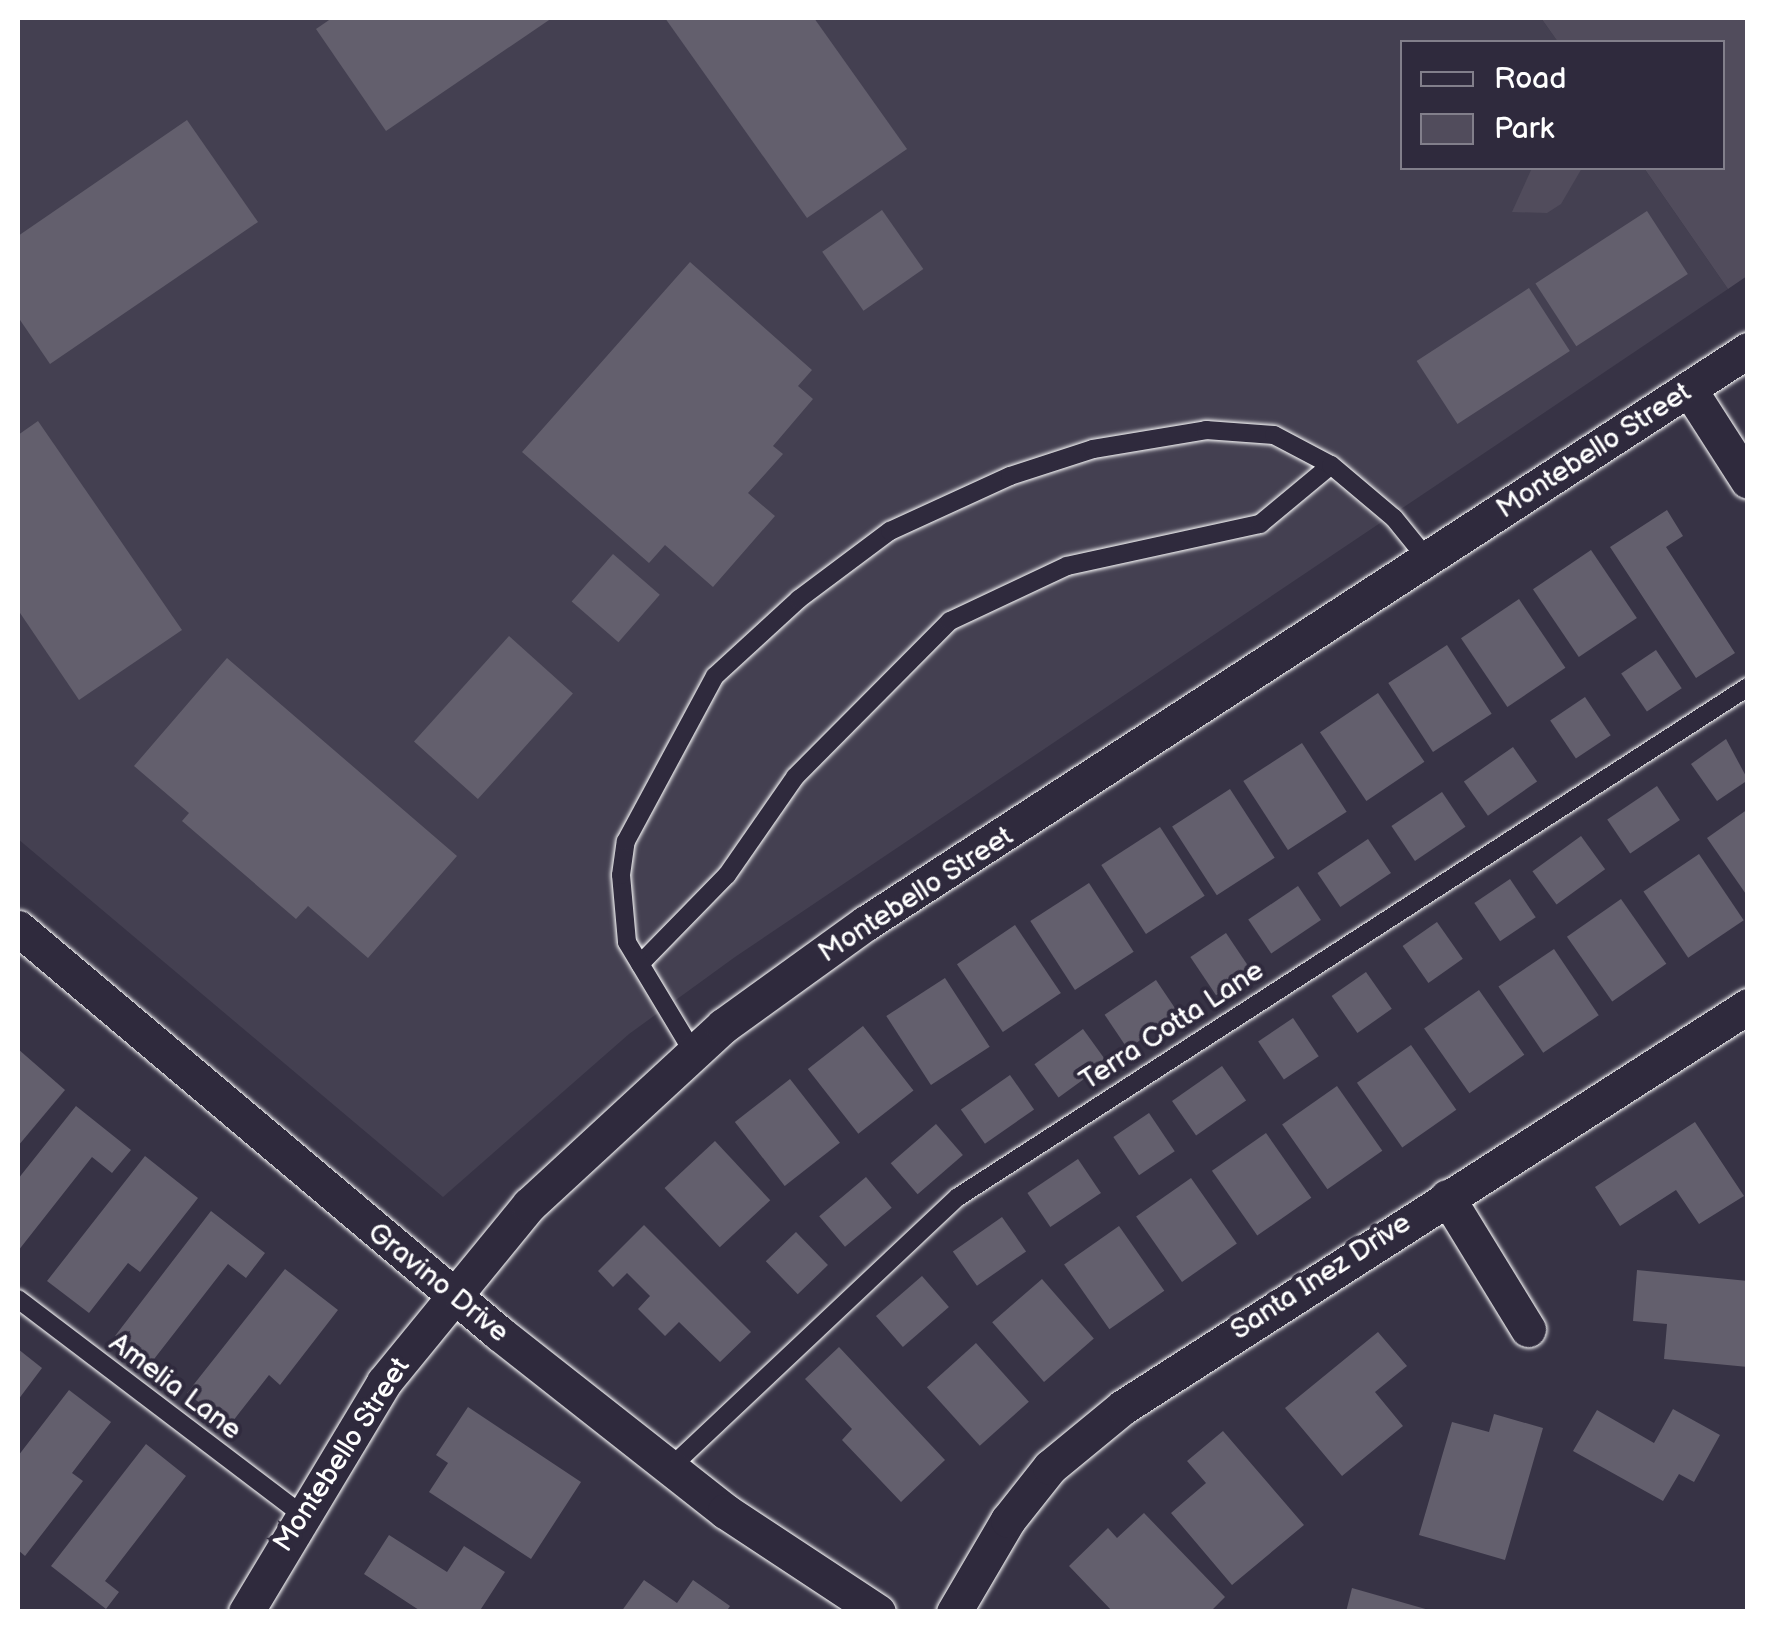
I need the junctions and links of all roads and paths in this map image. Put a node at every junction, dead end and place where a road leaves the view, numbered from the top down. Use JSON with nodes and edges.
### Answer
{"nodes":[{"id":1,"x":1748,"y":350,"type":"edge"},
{"id":2,"x":1688,"y":389,"type":"junction"},
{"id":3,"x":1332,"y":465,"type":"junction"},
{"id":4,"x":1748,"y":481,"type":"edge"},
{"id":5,"x":1428,"y":560,"type":"junction"},
{"id":6,"x":1748,"y":687,"type":"edge"},
{"id":7,"x":18,"y":928,"type":"edge"},
{"id":8,"x":640,"y":964,"type":"junction"},
{"id":9,"x":1748,"y":1006,"type":"edge"},
{"id":10,"x":693,"y":1052,"type":"junction"},
{"id":11,"x":1447,"y":1196,"type":"junction"},
{"id":12,"x":454,"y":1297,"type":"junction"},
{"id":13,"x":18,"y":1299,"type":"edge"},
{"id":14,"x":1528,"y":1329,"type":"dead end"},
{"id":15,"x":670,"y":1468,"type":"junction"},
{"id":16,"x":301,"y":1514,"type":"junction"},
{"id":17,"x":246,"y":1612,"type":"edge"},
{"id":18,"x":878,"y":1612,"type":"edge"},
{"id":19,"x":954,"y":1612,"type":"edge"}],
"edges":[{"from":1,"to":2,"type":"street","name":"Montebello Street"},
{"from":2,"to":4,"type":"street"},
{"from":2,"to":5,"type":"street","name":"Montebello Street"},
{"from":3,"to":5,"type":"lane"},
{"from":3,"to":8,"type":"lane"},
{"from":3,"to":8,"type":"lane"},
{"from":5,"to":10,"type":"street","name":"Montebello Street"},
{"from":6,"to":15,"type":"lane","name":"Terra Cotta Lane"},
{"from":7,"to":12,"type":"street","name":"Gravino Drive"},
{"from":8,"to":10,"type":"lane"},
{"from":9,"to":11,"type":"street","name":"Santa Inez Drive"},
{"from":10,"to":12,"type":"street","name":"Montebello Street"},
{"from":11,"to":14,"type":"street"},
{"from":11,"to":19,"type":"street","name":"Santa Inez Drive"},
{"from":12,"to":15,"type":"street","name":"Gravino Drive"},
{"from":12,"to":16,"type":"street","name":"Montebello Street"},
{"from":13,"to":16,"type":"lane","name":"Amelia Lane"},
{"from":15,"to":18,"type":"street","name":"Gravino Drive"},
{"from":16,"to":17,"type":"street","name":"Montebello Street"}]}
